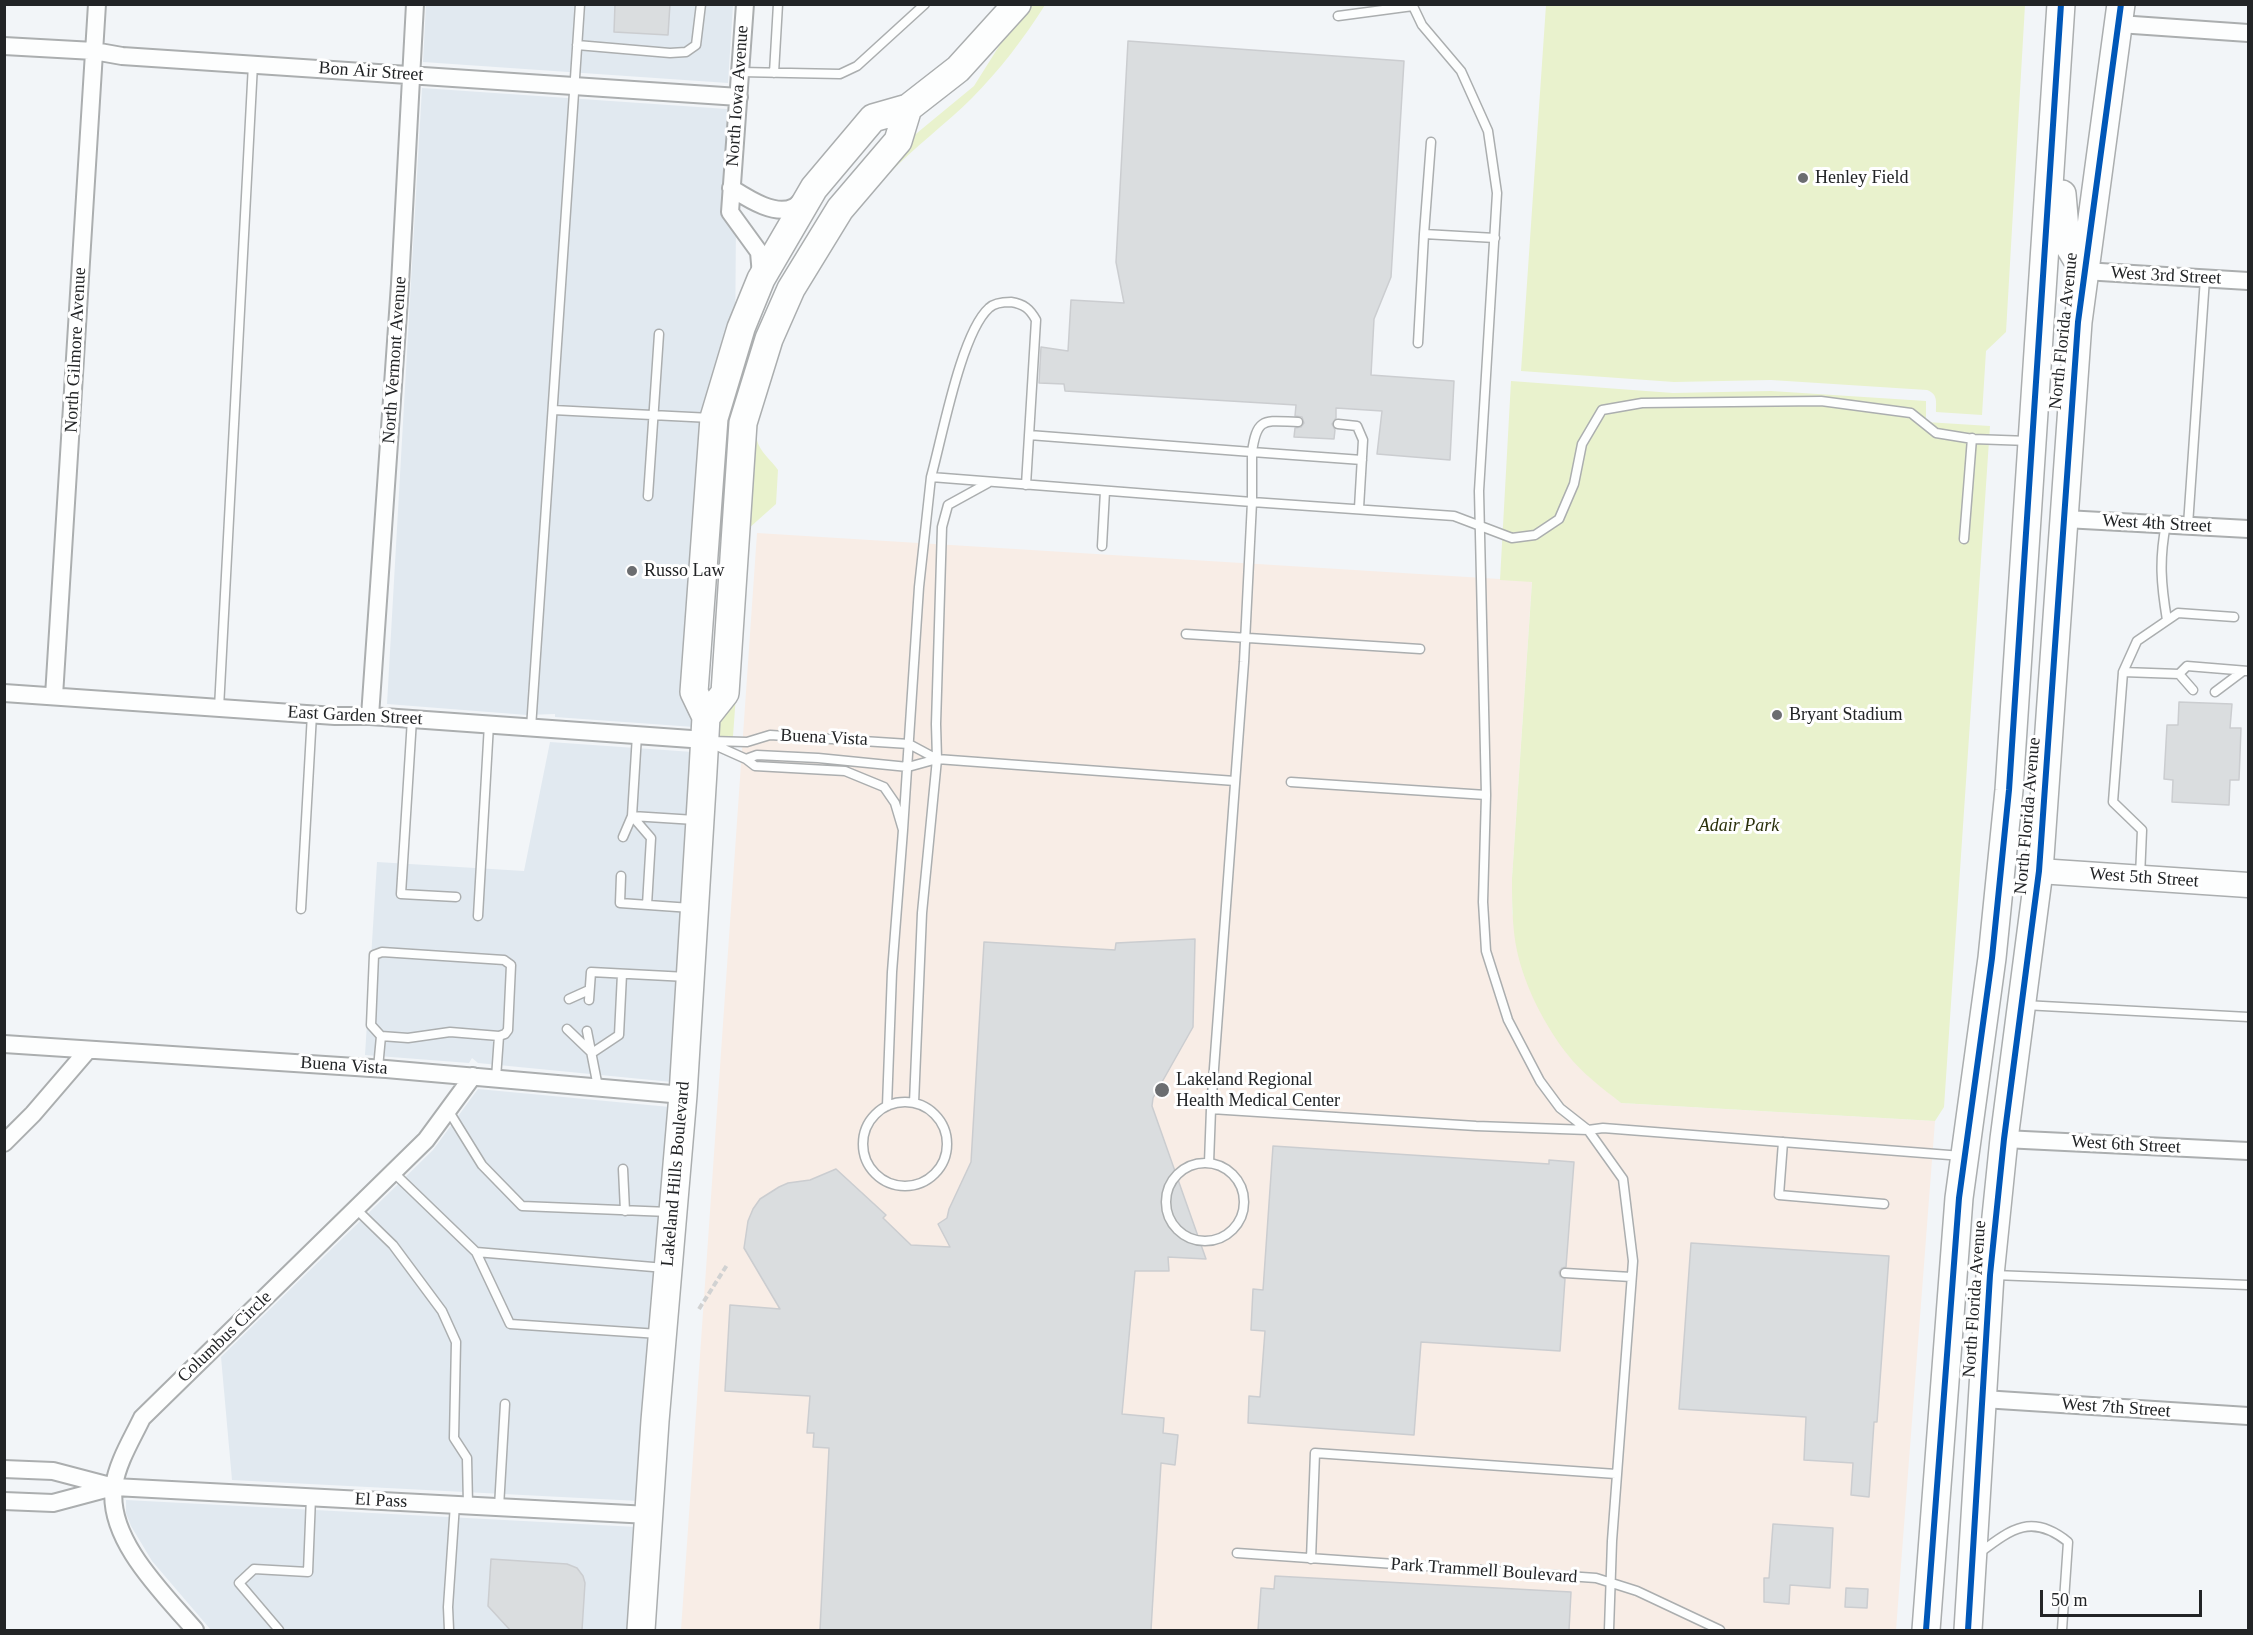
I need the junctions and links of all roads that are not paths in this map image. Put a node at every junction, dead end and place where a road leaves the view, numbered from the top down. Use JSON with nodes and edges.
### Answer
{"nodes":[{"id":1,"x":97,"y":4,"type":"edge"},
{"id":2,"x":415,"y":4,"type":"edge"},
{"id":3,"x":580,"y":4,"type":"edge"},
{"id":4,"x":700,"y":4,"type":"edge"},
{"id":5,"x":745,"y":4,"type":"edge"},
{"id":6,"x":778,"y":4,"type":"edge"},
{"id":7,"x":925,"y":4,"type":"edge"},
{"id":8,"x":1017,"y":4,"type":"edge"},
{"id":9,"x":2061,"y":4,"type":"edge"},
{"id":10,"x":2076,"y":4,"type":"edge"},
{"id":11,"x":1412,"y":5,"type":"edge"},
{"id":12,"x":2120,"y":14,"type":"edge"},
{"id":13,"x":1338,"y":16,"type":"dead end"},
{"id":14,"x":2248,"y":33,"type":"edge"},
{"id":15,"x":577,"y":45,"type":"junction"},
{"id":16,"x":4,"y":46,"type":"edge"},
{"id":17,"x":94,"y":51,"type":"junction"},
{"id":18,"x":254,"y":64,"type":"junction"},
{"id":19,"x":740,"y":72,"type":"junction"},
{"id":20,"x":774,"y":73,"type":"junction"},
{"id":21,"x":412,"y":74,"type":"junction"},
{"id":22,"x":574,"y":86,"type":"junction"},
{"id":23,"x":739,"y":97,"type":"junction"},
{"id":24,"x":908,"y":108,"type":"junction"},
{"id":25,"x":1431,"y":142,"type":"dead end"},
{"id":26,"x":731,"y":188,"type":"junction"},
{"id":27,"x":814,"y":188,"type":"junction"},
{"id":28,"x":1424,"y":234,"type":"junction"},
{"id":29,"x":1495,"y":238,"type":"junction"},
{"id":30,"x":2084,"y":271,"type":"junction"},
{"id":31,"x":2205,"y":278,"type":"junction"},
{"id":32,"x":761,"y":279,"type":"junction"},
{"id":33,"x":2248,"y":281,"type":"edge"},
{"id":34,"x":659,"y":334,"type":"dead end"},
{"id":35,"x":1418,"y":343,"type":"dead end"},
{"id":36,"x":553,"y":410,"type":"junction"},
{"id":37,"x":653,"y":414,"type":"junction"},
{"id":38,"x":714,"y":418,"type":"junction"},
{"id":39,"x":1298,"y":422,"type":"dead end"},
{"id":40,"x":1338,"y":424,"type":"dead end"},
{"id":41,"x":1029,"y":435,"type":"junction"},
{"id":42,"x":1972,"y":438,"type":"junction"},
{"id":43,"x":2033,"y":442,"type":"junction"},
{"id":44,"x":1252,"y":452,"type":"junction"},
{"id":45,"x":1362,"y":460,"type":"junction"},
{"id":46,"x":931,"y":477,"type":"junction"},
{"id":47,"x":988,"y":482,"type":"junction"},
{"id":48,"x":1026,"y":485,"type":"junction"},
{"id":49,"x":1105,"y":491,"type":"junction"},
{"id":50,"x":648,"y":496,"type":"dead end"},
{"id":51,"x":1252,"y":502,"type":"junction"},
{"id":52,"x":1359,"y":508,"type":"junction"},
{"id":53,"x":2065,"y":519,"type":"junction"},
{"id":54,"x":2166,"y":524,"type":"junction"},
{"id":55,"x":1480,"y":525,"type":"junction"},
{"id":56,"x":2188,"y":525,"type":"junction"},
{"id":57,"x":2248,"y":529,"type":"edge"},
{"id":58,"x":1964,"y":539,"type":"dead end"},
{"id":59,"x":1102,"y":546,"type":"dead end"},
{"id":60,"x":2234,"y":617,"type":"dead end"},
{"id":61,"x":2167,"y":620,"type":"junction"},
{"id":62,"x":1186,"y":634,"type":"dead end"},
{"id":63,"x":1246,"y":638,"type":"junction"},
{"id":64,"x":1420,"y":649,"type":"dead end"},
{"id":65,"x":2246,"y":671,"type":"edge"},
{"id":66,"x":2123,"y":672,"type":"junction"},
{"id":67,"x":2179,"y":674,"type":"junction"},
{"id":68,"x":2193,"y":690,"type":"dead end"},
{"id":69,"x":2215,"y":692,"type":"dead end"},
{"id":70,"x":4,"y":693,"type":"edge"},
{"id":71,"x":54,"y":696,"type":"junction"},
{"id":72,"x":219,"y":708,"type":"junction"},
{"id":73,"x":312,"y":714,"type":"junction"},
{"id":74,"x":370,"y":716,"type":"junction"},
{"id":75,"x":412,"y":719,"type":"junction"},
{"id":76,"x":489,"y":724,"type":"junction"},
{"id":77,"x":531,"y":728,"type":"junction"},
{"id":78,"x":705,"y":729,"type":"junction"},
{"id":79,"x":637,"y":735,"type":"junction"},
{"id":80,"x":909,"y":744,"type":"junction"},
{"id":81,"x":746,"y":759,"type":"junction"},
{"id":82,"x":937,"y":759,"type":"junction"},
{"id":83,"x":908,"y":766,"type":"junction"},
{"id":84,"x":1235,"y":781,"type":"junction"},
{"id":85,"x":1292,"y":782,"type":"dead end"},
{"id":86,"x":2009,"y":790,"type":"junction"},
{"id":87,"x":1486,"y":795,"type":"junction"},
{"id":88,"x":632,"y":816,"type":"junction"},
{"id":89,"x":700,"y":820,"type":"junction"},
{"id":90,"x":903,"y":830,"type":"junction"},
{"id":91,"x":623,"y":837,"type":"dead end"},
{"id":92,"x":2039,"y":871,"type":"junction"},
{"id":93,"x":621,"y":876,"type":"dead end"},
{"id":94,"x":2140,"y":877,"type":"junction"},
{"id":95,"x":2248,"y":885,"type":"edge"},
{"id":96,"x":456,"y":897,"type":"dead end"},
{"id":97,"x":647,"y":905,"type":"junction"},
{"id":98,"x":694,"y":908,"type":"junction"},
{"id":99,"x":302,"y":909,"type":"dead end"},
{"id":100,"x":478,"y":916,"type":"dead end"},
{"id":101,"x":622,"y":974,"type":"junction"},
{"id":102,"x":690,"y":977,"type":"junction"},
{"id":103,"x":589,"y":990,"type":"junction"},
{"id":104,"x":569,"y":999,"type":"dead end"},
{"id":105,"x":589,"y":1000,"type":"dead end"},
{"id":106,"x":2023,"y":1005,"type":"junction"},
{"id":107,"x":2248,"y":1017,"type":"edge"},
{"id":108,"x":567,"y":1029,"type":"dead end"},
{"id":109,"x":587,"y":1031,"type":"dead end"},
{"id":110,"x":381,"y":1036,"type":"junction"},
{"id":111,"x":499,"y":1036,"type":"junction"},
{"id":112,"x":4,"y":1044,"type":"edge"},
{"id":113,"x":88,"y":1050,"type":"junction"},
{"id":114,"x":592,"y":1053,"type":"junction"},
{"id":115,"x":378,"y":1068,"type":"junction"},
{"id":116,"x":473,"y":1076,"type":"junction"},
{"id":117,"x":496,"y":1078,"type":"junction"},
{"id":118,"x":598,"y":1087,"type":"junction"},
{"id":119,"x":683,"y":1095,"type":"junction"},
{"id":120,"x":914,"y":1103,"type":"junction"},
{"id":121,"x":887,"y":1106,"type":"junction"},
{"id":122,"x":1210,"y":1109,"type":"junction"},
{"id":123,"x":448,"y":1110,"type":"junction"},
{"id":124,"x":1588,"y":1130,"type":"junction"},
{"id":125,"x":2004,"y":1139,"type":"junction"},
{"id":126,"x":1783,"y":1142,"type":"junction"},
{"id":127,"x":4,"y":1143,"type":"edge"},
{"id":128,"x":2248,"y":1151,"type":"edge"},
{"id":129,"x":1963,"y":1156,"type":"junction"},
{"id":130,"x":1209,"y":1163,"type":"junction"},
{"id":131,"x":623,"y":1169,"type":"dead end"},
{"id":132,"x":393,"y":1172,"type":"junction"},
{"id":133,"x":1884,"y":1204,"type":"dead end"},
{"id":134,"x":356,"y":1209,"type":"junction"},
{"id":135,"x":625,"y":1211,"type":"junction"},
{"id":136,"x":673,"y":1213,"type":"junction"},
{"id":137,"x":476,"y":1252,"type":"junction"},
{"id":138,"x":668,"y":1268,"type":"junction"},
{"id":139,"x":1565,"y":1273,"type":"dead end"},
{"id":140,"x":1990,"y":1275,"type":"junction"},
{"id":141,"x":1632,"y":1277,"type":"junction"},
{"id":142,"x":2248,"y":1285,"type":"edge"},
{"id":143,"x":662,"y":1334,"type":"junction"},
{"id":144,"x":1983,"y":1399,"type":"junction"},
{"id":145,"x":505,"y":1404,"type":"dead end"},
{"id":146,"x":2248,"y":1416,"type":"edge"},
{"id":147,"x":4,"y":1469,"type":"edge"},
{"id":148,"x":1616,"y":1474,"type":"junction"},
{"id":149,"x":114,"y":1487,"type":"junction"},
{"id":150,"x":311,"y":1497,"type":"junction"},
{"id":151,"x":4,"y":1501,"type":"edge"},
{"id":152,"x":462,"y":1505,"type":"junction"},
{"id":153,"x":499,"y":1507,"type":"junction"},
{"id":154,"x":649,"y":1515,"type":"junction"},
{"id":155,"x":1237,"y":1553,"type":"dead end"},
{"id":156,"x":1311,"y":1558,"type":"junction"},
{"id":157,"x":1973,"y":1558,"type":"junction"},
{"id":158,"x":1612,"y":1584,"type":"junction"},
{"id":159,"x":195,"y":1630,"type":"edge"},
{"id":160,"x":279,"y":1630,"type":"edge"},
{"id":161,"x":448,"y":1630,"type":"edge"},
{"id":162,"x":642,"y":1630,"type":"edge"},
{"id":163,"x":1609,"y":1630,"type":"edge"},
{"id":164,"x":1720,"y":1630,"type":"edge"},
{"id":165,"x":1926,"y":1630,"type":"edge"},
{"id":166,"x":1968,"y":1630,"type":"edge"},
{"id":167,"x":2062,"y":1630,"type":"edge"}],
"edges":[{"from":1,"to":17,"type":"street","name":"North Gilmore Avenue"},
{"from":2,"to":21,"type":"street","name":"North Vermont Avenue"},
{"from":3,"to":15,"type":"lane"},
{"from":4,"to":15,"type":"lane"},
{"from":5,"to":19,"type":"street","name":"North Iowa Avenue"},
{"from":6,"to":20,"type":"lane"},
{"from":7,"to":20,"type":"lane"},
{"from":8,"to":24,"type":"main road","name":"Lakeland Hills Boulevard"},
{"from":9,"to":43,"type":"main road","name":"North Florida Avenue"},
{"from":10,"to":30,"type":"main road"},
{"from":11,"to":13,"type":"lane"},
{"from":11,"to":29,"type":"lane"},
{"from":12,"to":14,"type":"street"},
{"from":12,"to":30,"type":"main road","name":"North Florida Avenue"},
{"from":15,"to":22,"type":"lane"},
{"from":16,"to":17,"type":"street","name":"Bon Air Street"},
{"from":17,"to":18,"type":"street","name":"Bon Air Street"},
{"from":17,"to":71,"type":"street","name":"North Gilmore Avenue"},
{"from":18,"to":21,"type":"street","name":"Bon Air Street"},
{"from":18,"to":72,"type":"lane"},
{"from":19,"to":20,"type":"lane"},
{"from":19,"to":23,"type":"street","name":"North Iowa Avenue"},
{"from":21,"to":22,"type":"street","name":"Bon Air Street"},
{"from":21,"to":74,"type":"street","name":"North Vermont Avenue"},
{"from":22,"to":23,"type":"street","name":"Bon Air Street"},
{"from":22,"to":36,"type":"lane"},
{"from":23,"to":26,"type":"street","name":"North Iowa Avenue"},
{"from":24,"to":27,"type":"main road","name":"Lakeland Hills Boulevard"},
{"from":24,"to":78,"type":"main road"},
{"from":25,"to":28,"type":"lane"},
{"from":26,"to":27,"type":"street","name":"North Iowa Avenue"},
{"from":26,"to":32,"type":"street","name":"North Iowa Avenue"},
{"from":27,"to":32,"type":"main road","name":"Lakeland Hills Boulevard"},
{"from":28,"to":29,"type":"lane"},
{"from":28,"to":35,"type":"lane"},
{"from":29,"to":55,"type":"lane"},
{"from":30,"to":31,"type":"street","name":"West 3rd Street"},
{"from":30,"to":53,"type":"main road","name":"North Florida Avenue"},
{"from":31,"to":33,"type":"street","name":"West 3rd Street"},
{"from":31,"to":56,"type":"lane"},
{"from":32,"to":38,"type":"main road","name":"Lakeland Hills Boulevard"},
{"from":34,"to":37,"type":"lane"},
{"from":36,"to":37,"type":"lane"},
{"from":36,"to":77,"type":"lane"},
{"from":37,"to":38,"type":"lane"},
{"from":37,"to":50,"type":"lane"},
{"from":38,"to":78,"type":"main road","name":"Lakeland Hills Boulevard"},
{"from":39,"to":44,"type":"lane"},
{"from":40,"to":45,"type":"lane"},
{"from":41,"to":44,"type":"lane"},
{"from":41,"to":46,"type":"lane"},
{"from":41,"to":48,"type":"lane"},
{"from":42,"to":43,"type":"lane"},
{"from":42,"to":55,"type":"lane"},
{"from":42,"to":58,"type":"lane"},
{"from":43,"to":86,"type":"main road","name":"North Florida Avenue"},
{"from":44,"to":45,"type":"lane"},
{"from":44,"to":51,"type":"lane"},
{"from":45,"to":52,"type":"lane"},
{"from":46,"to":47,"type":"lane"},
{"from":46,"to":80,"type":"lane"},
{"from":47,"to":48,"type":"lane"},
{"from":47,"to":82,"type":"lane"},
{"from":48,"to":49,"type":"lane"},
{"from":49,"to":51,"type":"lane"},
{"from":49,"to":59,"type":"lane"},
{"from":51,"to":52,"type":"lane"},
{"from":51,"to":63,"type":"lane"},
{"from":52,"to":55,"type":"lane"},
{"from":53,"to":54,"type":"street","name":"West 4th Street"},
{"from":53,"to":92,"type":"main road","name":"North Florida Avenue"},
{"from":54,"to":56,"type":"street","name":"West 4th Street"},
{"from":54,"to":61,"type":"lane"},
{"from":55,"to":87,"type":"lane"},
{"from":56,"to":57,"type":"street","name":"West 4th Street"},
{"from":60,"to":61,"type":"lane"},
{"from":61,"to":66,"type":"lane"},
{"from":62,"to":63,"type":"lane"},
{"from":63,"to":64,"type":"lane"},
{"from":63,"to":84,"type":"lane"},
{"from":65,"to":67,"type":"lane"},
{"from":65,"to":69,"type":"lane"},
{"from":66,"to":67,"type":"lane"},
{"from":66,"to":94,"type":"lane"},
{"from":67,"to":68,"type":"lane"},
{"from":70,"to":71,"type":"street","name":"East Garden Street"},
{"from":71,"to":72,"type":"street","name":"East Garden Street"},
{"from":72,"to":73,"type":"street","name":"East Garden Street"},
{"from":73,"to":74,"type":"street","name":"East Garden Street"},
{"from":73,"to":99,"type":"lane"},
{"from":74,"to":75,"type":"street","name":"East Garden Street"},
{"from":75,"to":76,"type":"street","name":"East Garden Street"},
{"from":75,"to":96,"type":"lane"},
{"from":76,"to":77,"type":"street","name":"East Garden Street"},
{"from":76,"to":100,"type":"lane"},
{"from":77,"to":79,"type":"street","name":"East Garden Street"},
{"from":78,"to":79,"type":"street","name":"East Garden Street"},
{"from":78,"to":80,"type":"lane","name":"Buena Vista"},
{"from":78,"to":81,"type":"lane"},
{"from":78,"to":89,"type":"main road","name":"Lakeland Hills Boulevard"},
{"from":79,"to":88,"type":"lane"},
{"from":80,"to":82,"type":"lane"},
{"from":80,"to":83,"type":"lane"},
{"from":81,"to":83,"type":"lane"},
{"from":81,"to":90,"type":"lane"},
{"from":82,"to":83,"type":"lane"},
{"from":82,"to":84,"type":"lane"},
{"from":82,"to":120,"type":"lane"},
{"from":83,"to":90,"type":"lane"},
{"from":84,"to":122,"type":"lane"},
{"from":85,"to":87,"type":"lane"},
{"from":86,"to":92,"type":"main road"},
{"from":86,"to":129,"type":"main road","name":"North Florida Avenue"},
{"from":87,"to":124,"type":"lane"},
{"from":88,"to":89,"type":"lane"},
{"from":88,"to":91,"type":"lane"},
{"from":88,"to":97,"type":"lane"},
{"from":89,"to":98,"type":"main road","name":"Lakeland Hills Boulevard"},
{"from":90,"to":121,"type":"lane"},
{"from":92,"to":94,"type":"street","name":"West 5th Street"},
{"from":92,"to":106,"type":"main road","name":"North Florida Avenue"},
{"from":93,"to":97,"type":"lane"},
{"from":94,"to":95,"type":"street","name":"West 5th Street"},
{"from":97,"to":98,"type":"lane"},
{"from":98,"to":102,"type":"main road","name":"Lakeland Hills Boulevard"},
{"from":101,"to":102,"type":"lane"},
{"from":101,"to":103,"type":"lane"},
{"from":101,"to":114,"type":"lane"},
{"from":102,"to":119,"type":"main road","name":"Lakeland Hills Boulevard"},
{"from":103,"to":104,"type":"lane"},
{"from":103,"to":105,"type":"lane"},
{"from":106,"to":107,"type":"lane"},
{"from":106,"to":125,"type":"main road","name":"North Florida Avenue"},
{"from":108,"to":114,"type":"lane"},
{"from":109,"to":114,"type":"lane"},
{"from":110,"to":111,"type":"lane"},
{"from":110,"to":111,"type":"lane"},
{"from":110,"to":115,"type":"lane"},
{"from":111,"to":117,"type":"lane"},
{"from":112,"to":113,"type":"street","name":"Buena Vista"},
{"from":113,"to":115,"type":"street","name":"Buena Vista"},
{"from":113,"to":127,"type":"street"},
{"from":114,"to":118,"type":"lane"},
{"from":115,"to":116,"type":"street","name":"Buena Vista"},
{"from":116,"to":117,"type":"street","name":"Buena Vista"},
{"from":116,"to":123,"type":"street","name":"Columbus Circle"},
{"from":117,"to":118,"type":"street","name":"Buena Vista"},
{"from":118,"to":119,"type":"street","name":"Buena Vista"},
{"from":119,"to":136,"type":"main road","name":"Lakeland Hills Boulevard"},
{"from":120,"to":121,"type":"lane"},
{"from":120,"to":121,"type":"lane"},
{"from":122,"to":124,"type":"lane"},
{"from":122,"to":130,"type":"lane"},
{"from":123,"to":132,"type":"street","name":"Columbus Circle"},
{"from":123,"to":135,"type":"lane"},
{"from":124,"to":126,"type":"lane"},
{"from":124,"to":141,"type":"lane"},
{"from":125,"to":128,"type":"street","name":"West 6th Street"},
{"from":125,"to":140,"type":"main road","name":"North Florida Avenue"},
{"from":126,"to":129,"type":"lane"},
{"from":126,"to":133,"type":"lane"},
{"from":129,"to":165,"type":"main road","name":"North Florida Avenue"},
{"from":130,"to":130,"type":"lane"},
{"from":131,"to":135,"type":"lane"},
{"from":132,"to":134,"type":"street","name":"Columbus Circle"},
{"from":132,"to":137,"type":"lane"},
{"from":134,"to":149,"type":"street","name":"Columbus Circle"},
{"from":134,"to":152,"type":"lane"},
{"from":135,"to":136,"type":"lane"},
{"from":136,"to":138,"type":"main road","name":"Lakeland Hills Boulevard"},
{"from":137,"to":138,"type":"lane"},
{"from":137,"to":143,"type":"lane"},
{"from":138,"to":143,"type":"main road","name":"Lakeland Hills Boulevard"},
{"from":139,"to":141,"type":"lane"},
{"from":140,"to":142,"type":"lane"},
{"from":140,"to":144,"type":"main road","name":"North Florida Avenue"},
{"from":141,"to":148,"type":"lane"},
{"from":143,"to":154,"type":"main road","name":"Lakeland Hills Boulevard"},
{"from":144,"to":146,"type":"street","name":"West 7th Street"},
{"from":144,"to":157,"type":"main road","name":"North Florida Avenue"},
{"from":145,"to":153,"type":"lane"},
{"from":147,"to":149,"type":"street","name":"El Pass"},
{"from":148,"to":156,"type":"lane"},
{"from":148,"to":158,"type":"lane"},
{"from":149,"to":150,"type":"street","name":"El Pass"},
{"from":149,"to":151,"type":"street","name":"El Pass"},
{"from":149,"to":159,"type":"street","name":"Columbus Circle"},
{"from":150,"to":152,"type":"street","name":"El Pass"},
{"from":150,"to":160,"type":"lane"},
{"from":152,"to":153,"type":"street","name":"El Pass"},
{"from":152,"to":161,"type":"lane"},
{"from":153,"to":154,"type":"street","name":"El Pass"},
{"from":154,"to":162,"type":"main road","name":"Lakeland Hills Boulevard"},
{"from":155,"to":156,"type":"lane","name":"Park Trammell Boulevard"},
{"from":156,"to":158,"type":"lane","name":"Park Trammell Boulevard"},
{"from":157,"to":166,"type":"main road","name":"North Florida Avenue"},
{"from":157,"to":167,"type":"lane"},
{"from":158,"to":163,"type":"lane"},
{"from":158,"to":164,"type":"lane","name":"Park Trammell Boulevard"}]}
